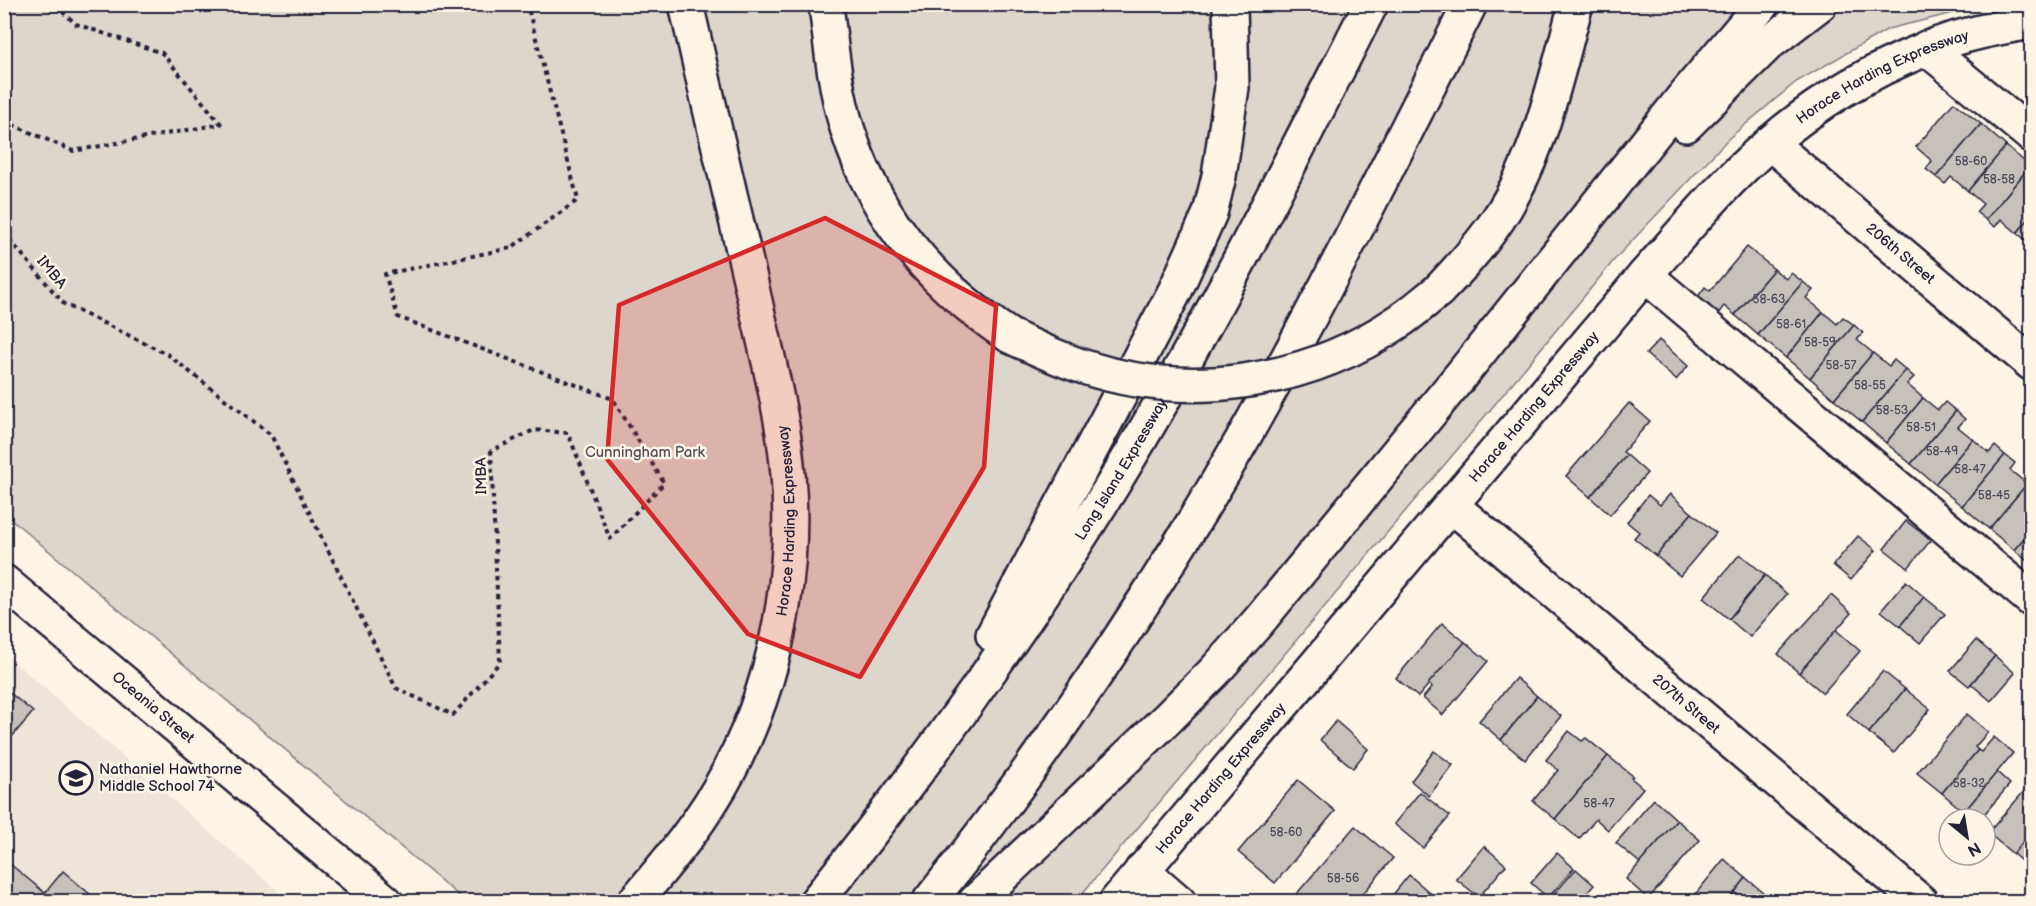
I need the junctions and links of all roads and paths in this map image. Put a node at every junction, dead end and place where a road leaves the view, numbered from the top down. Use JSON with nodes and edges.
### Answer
{"nodes":[{"id":1,"x":54,"y":4,"type":"edge"},
{"id":2,"x":527,"y":4,"type":"edge"},
{"id":3,"x":686,"y":4,"type":"edge"},
{"id":4,"x":826,"y":4,"type":"edge"},
{"id":5,"x":1230,"y":4,"type":"edge"},
{"id":6,"x":1371,"y":4,"type":"edge"},
{"id":7,"x":1470,"y":4,"type":"edge"},
{"id":8,"x":1576,"y":4,"type":"edge"},
{"id":9,"x":1762,"y":4,"type":"edge"},
{"id":10,"x":1820,"y":4,"type":"edge"},
{"id":11,"x":2031,"y":22,"type":"edge"},
{"id":12,"x":1926,"y":48,"type":"junction"},
{"id":13,"x":4,"y":121,"type":"edge"},
{"id":14,"x":2031,"y":136,"type":"edge"},
{"id":15,"x":1770,"y":143,"type":"junction"},
{"id":16,"x":4,"y":233,"type":"edge"},
{"id":17,"x":1645,"y":275,"type":"junction"},
{"id":18,"x":2031,"y":364,"type":"edge"},
{"id":19,"x":1462,"y":374,"type":"junction"},
{"id":20,"x":1451,"y":505,"type":"junction"},
{"id":21,"x":4,"y":582,"type":"edge"},
{"id":22,"x":2031,"y":600,"type":"edge"},
{"id":23,"x":930,"y":753,"type":"junction"},
{"id":24,"x":1142,"y":870,"type":"junction"},
{"id":25,"x":386,"y":902,"type":"edge"},
{"id":26,"x":634,"y":902,"type":"edge"},
{"id":27,"x":816,"y":902,"type":"edge"},
{"id":28,"x":929,"y":902,"type":"edge"},
{"id":29,"x":975,"y":902,"type":"edge"},
{"id":30,"x":1116,"y":902,"type":"edge"},
{"id":31,"x":1179,"y":902,"type":"edge"},
{"id":32,"x":1921,"y":902,"type":"edge"}],
"edges":[{"from":1,"to":13,"type":"path"},
{"from":2,"to":16,"type":"path","name":"IMBA"},
{"from":3,"to":26,"type":"main road","name":"Horace Harding Expressway"},
{"from":4,"to":8,"type":"main road","bridge":true},
{"from":5,"to":23,"type":"main road"},
{"from":6,"to":23,"type":"main road","name":"Long Island Expressway"},
{"from":7,"to":28,"type":"main road"},
{"from":9,"to":19,"type":"main road"},
{"from":10,"to":19,"type":"main road"},
{"from":11,"to":12,"type":"main road","name":"Horace Harding Expressway"},
{"from":12,"to":14,"type":"main road"},
{"from":12,"to":15,"type":"main road","name":"Horace Harding Expressway"},
{"from":15,"to":17,"type":"main road","name":"Horace Harding Expressway"},
{"from":15,"to":18,"type":"main road","name":"206th Street"},
{"from":17,"to":20,"type":"main road","name":"Horace Harding Expressway"},
{"from":17,"to":22,"type":"main road"},
{"from":19,"to":29,"type":"main road"},
{"from":20,"to":24,"type":"main road","name":"Horace Harding Expressway"},
{"from":20,"to":32,"type":"main road","name":"207th Street"},
{"from":21,"to":25,"type":"main road","name":"Oceania Street"},
{"from":23,"to":27,"type":"main road","name":"Long Island Expressway"},
{"from":24,"to":30,"type":"main road","name":"Horace Harding Expressway"},
{"from":24,"to":31,"type":"main road"}]}
